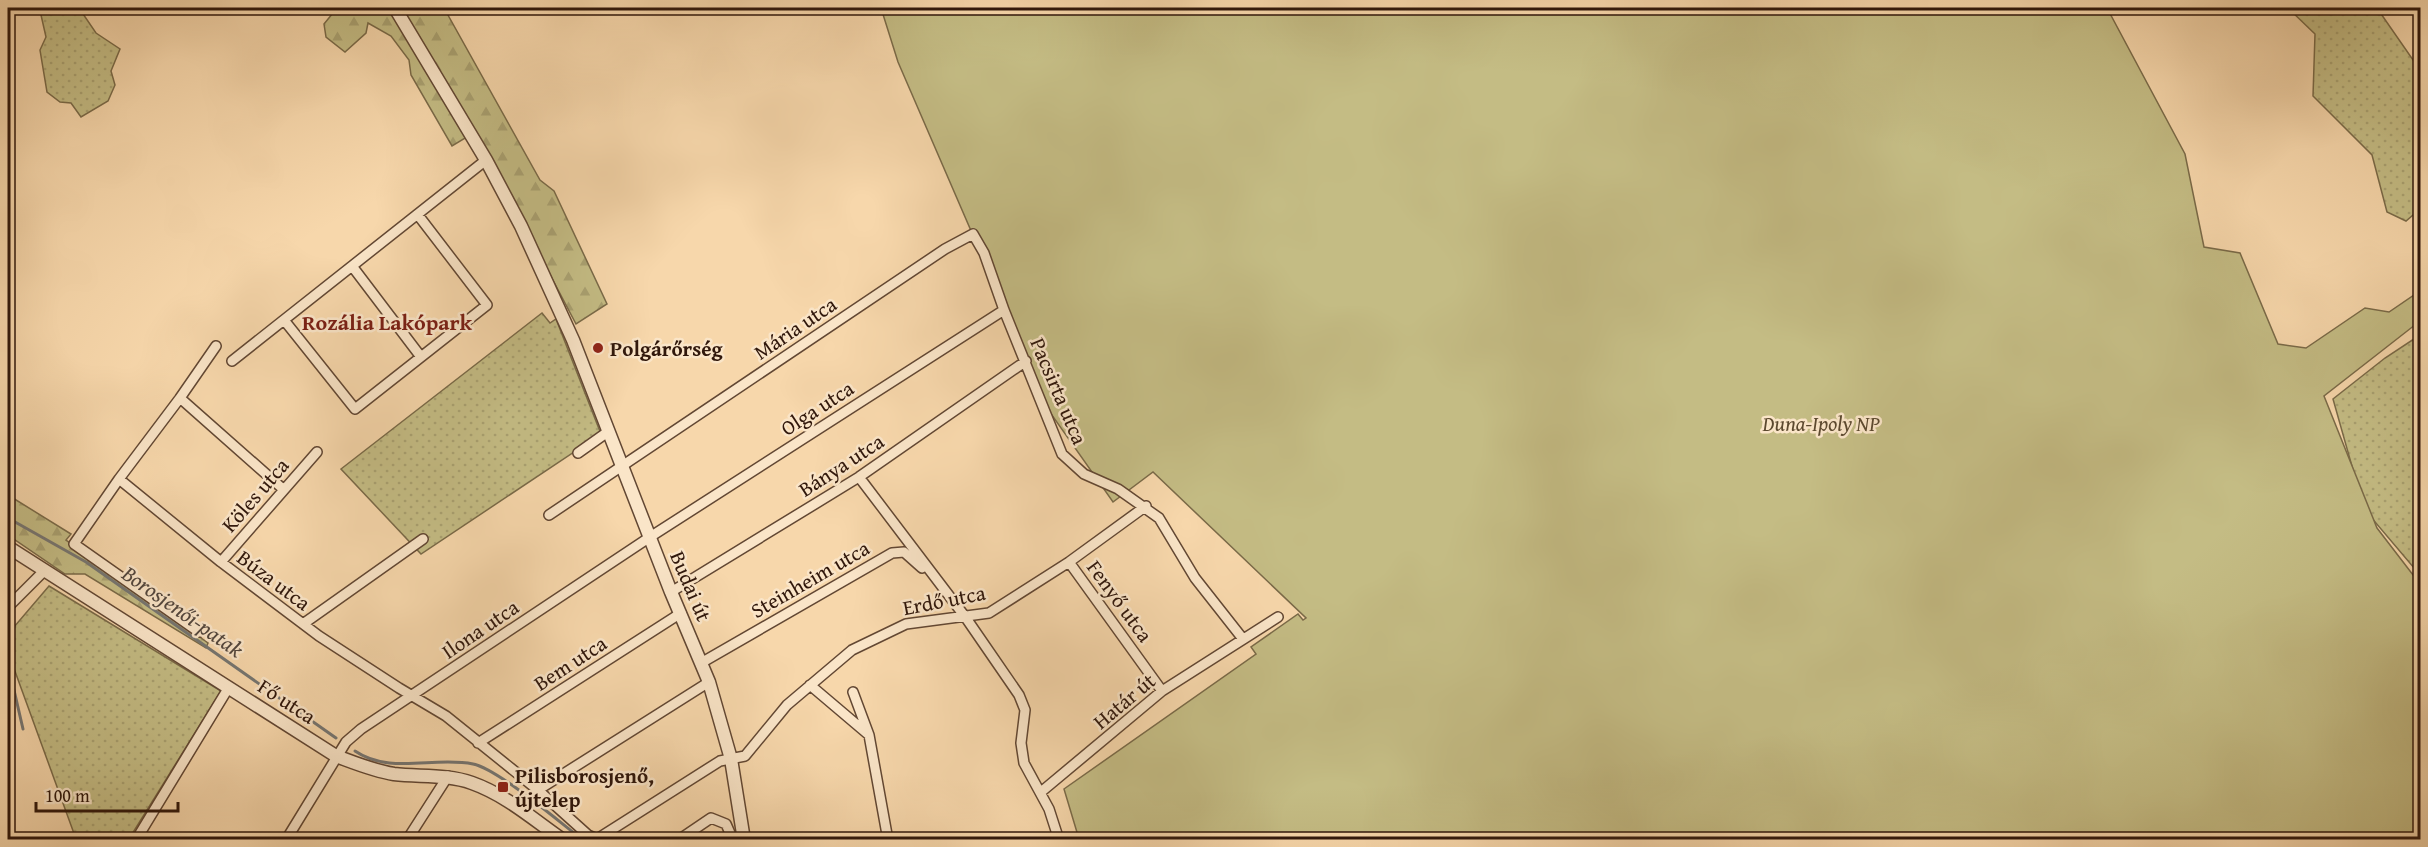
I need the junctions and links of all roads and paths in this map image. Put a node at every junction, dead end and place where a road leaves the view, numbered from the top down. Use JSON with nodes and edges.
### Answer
{"nodes":[{"id":1,"x":395,"y":8,"type":"edge"},
{"id":2,"x":486,"y":160,"type":"junction"},
{"id":3,"x":418,"y":215,"type":"junction"},
{"id":4,"x":973,"y":234,"type":"joint"},
{"id":5,"x":352,"y":267,"type":"junction"},
{"id":6,"x":1004,"y":310,"type":"junction"},
{"id":7,"x":284,"y":320,"type":"junction"},
{"id":8,"x":216,"y":346,"type":"dead end"},
{"id":9,"x":421,"y":357,"type":"junction"},
{"id":10,"x":232,"y":361,"type":"dead end"},
{"id":11,"x":1026,"y":361,"type":"junction"},
{"id":12,"x":180,"y":398,"type":"junction"},
{"id":13,"x":609,"y":431,"type":"junction"},
{"id":14,"x":317,"y":452,"type":"dead end"},
{"id":15,"x":578,"y":453,"type":"dead end"},
{"id":16,"x":622,"y":465,"type":"junction"},
{"id":17,"x":859,"y":477,"type":"junction"},
{"id":18,"x":119,"y":479,"type":"junction"},
{"id":19,"x":283,"y":489,"type":"junction"},
{"id":20,"x":1146,"y":506,"type":"junction"},
{"id":21,"x":549,"y":515,"type":"dead end"},
{"id":22,"x":650,"y":537,"type":"junction"},
{"id":23,"x":423,"y":539,"type":"dead end"},
{"id":24,"x":8,"y":547,"type":"edge"},
{"id":25,"x":220,"y":562,"type":"junction"},
{"id":26,"x":1069,"y":562,"type":"junction"},
{"id":27,"x":44,"y":571,"type":"junction"},
{"id":28,"x":934,"y":575,"type":"junction"},
{"id":29,"x":671,"y":592,"type":"junction"},
{"id":30,"x":8,"y":608,"type":"edge"},
{"id":31,"x":681,"y":613,"type":"junction"},
{"id":32,"x":1278,"y":617,"type":"dead end"},
{"id":33,"x":966,"y":618,"type":"junction"},
{"id":34,"x":303,"y":624,"type":"junction"},
{"id":35,"x":199,"y":632,"type":"dead end"},
{"id":36,"x":1243,"y":639,"type":"junction"},
{"id":37,"x":701,"y":663,"type":"junction"},
{"id":38,"x":709,"y":682,"type":"junction"},
{"id":39,"x":810,"y":685,"type":"junction"},
{"id":40,"x":229,"y":687,"type":"junction"},
{"id":41,"x":1162,"y":691,"type":"junction"},
{"id":42,"x":853,"y":692,"type":"dead end"},
{"id":43,"x":413,"y":695,"type":"junction"},
{"id":44,"x":869,"y":735,"type":"junction"},
{"id":45,"x":478,"y":743,"type":"junction"},
{"id":46,"x":336,"y":756,"type":"junction"},
{"id":47,"x":731,"y":759,"type":"junction"},
{"id":48,"x":448,"y":776,"type":"junction"},
{"id":49,"x":538,"y":790,"type":"junction"},
{"id":50,"x":1041,"y":792,"type":"junction"},
{"id":51,"x":597,"y":839,"type":"edge"},
{"id":52,"x":680,"y":839,"type":"edge"},
{"id":53,"x":136,"y":840,"type":"edge"},
{"id":54,"x":286,"y":840,"type":"edge"},
{"id":55,"x":407,"y":840,"type":"edge"},
{"id":56,"x":563,"y":840,"type":"edge"},
{"id":57,"x":733,"y":840,"type":"edge"},
{"id":58,"x":744,"y":840,"type":"edge"},
{"id":59,"x":888,"y":840,"type":"edge"},
{"id":60,"x":1059,"y":840,"type":"edge"}],
"edges":[{"from":1,"to":2,"type":"street","name":"Budai út"},
{"from":2,"to":3,"type":"street"},
{"from":2,"to":13,"type":"street","name":"Budai út"},
{"from":3,"to":5,"type":"street"},
{"from":3,"to":9,"type":"street"},
{"from":4,"to":6,"type":"street","name":"Pacsirta utca"},
{"from":4,"to":16,"type":"street","name":"Mária utca"},
{"from":5,"to":7,"type":"street"},
{"from":5,"to":9,"type":"street"},
{"from":6,"to":11,"type":"street","name":"Pacsirta utca"},
{"from":6,"to":22,"type":"street","name":"Olga utca"},
{"from":7,"to":9,"type":"street"},
{"from":7,"to":10,"type":"street"},
{"from":8,"to":12,"type":"street"},
{"from":11,"to":17,"type":"street","name":"Bánya utca"},
{"from":11,"to":20,"type":"street","name":"Pacsirta utca"},
{"from":12,"to":18,"type":"street"},
{"from":12,"to":19,"type":"street"},
{"from":13,"to":15,"type":"street"},
{"from":13,"to":16,"type":"street","name":"Budai út"},
{"from":14,"to":19,"type":"street","name":"Köles utca"},
{"from":16,"to":21,"type":"street","name":"Mária utca"},
{"from":16,"to":22,"type":"street","name":"Budai út"},
{"from":17,"to":28,"type":"street"},
{"from":17,"to":29,"type":"street","name":"Bánya utca"},
{"from":18,"to":25,"type":"street","name":"Búza utca"},
{"from":18,"to":35,"type":"street"},
{"from":19,"to":25,"type":"street","name":"Köles utca"},
{"from":20,"to":26,"type":"street","name":"Erdő utca"},
{"from":20,"to":36,"type":"street","name":"Pacsirta utca"},
{"from":22,"to":29,"type":"street","name":"Budai út"},
{"from":22,"to":43,"type":"street","name":"Ilona utca"},
{"from":23,"to":34,"type":"street"},
{"from":24,"to":27,"type":"street","name":"Fő utca"},
{"from":25,"to":34,"type":"street","name":"Búza utca"},
{"from":26,"to":33,"type":"street","name":"Erdő utca"},
{"from":26,"to":41,"type":"street","name":"Fenyő utca"},
{"from":27,"to":30,"type":"street"},
{"from":27,"to":40,"type":"street","name":"Fő utca"},
{"from":28,"to":33,"type":"street"},
{"from":28,"to":37,"type":"street","name":"Steinheim utca"},
{"from":29,"to":31,"type":"street","name":"Budai út"},
{"from":31,"to":37,"type":"street","name":"Budai út"},
{"from":31,"to":45,"type":"street","name":"Bem utca"},
{"from":32,"to":36,"type":"street","name":"Határ út"},
{"from":33,"to":39,"type":"street","name":"Erdő utca"},
{"from":33,"to":50,"type":"street"},
{"from":34,"to":43,"type":"street","name":"Búza utca"},
{"from":36,"to":41,"type":"street","name":"Határ út"},
{"from":37,"to":38,"type":"street","name":"Budai út"},
{"from":38,"to":47,"type":"street","name":"Budai út"},
{"from":38,"to":49,"type":"street"},
{"from":39,"to":44,"type":"street"},
{"from":39,"to":47,"type":"street","name":"Erdő utca"},
{"from":40,"to":46,"type":"street","name":"Fő utca"},
{"from":40,"to":53,"type":"street"},
{"from":41,"to":50,"type":"street","name":"Határ út"},
{"from":42,"to":44,"type":"street"},
{"from":43,"to":45,"type":"street","name":"Búza utca"},
{"from":43,"to":46,"type":"street","name":"Ilona utca"},
{"from":44,"to":59,"type":"street"},
{"from":45,"to":49,"type":"street","name":"Búza utca"},
{"from":46,"to":48,"type":"street","name":"Fő utca"},
{"from":46,"to":54,"type":"street","name":"Ilona utca"},
{"from":47,"to":51,"type":"street","name":"Erdő utca"},
{"from":47,"to":58,"type":"street","name":"Budai út"},
{"from":48,"to":55,"type":"street"},
{"from":48,"to":56,"type":"street","name":"Fő utca"},
{"from":49,"to":51,"type":"street","name":"Búza utca"},
{"from":50,"to":60,"type":"street"},
{"from":52,"to":57,"type":"street"}]}
